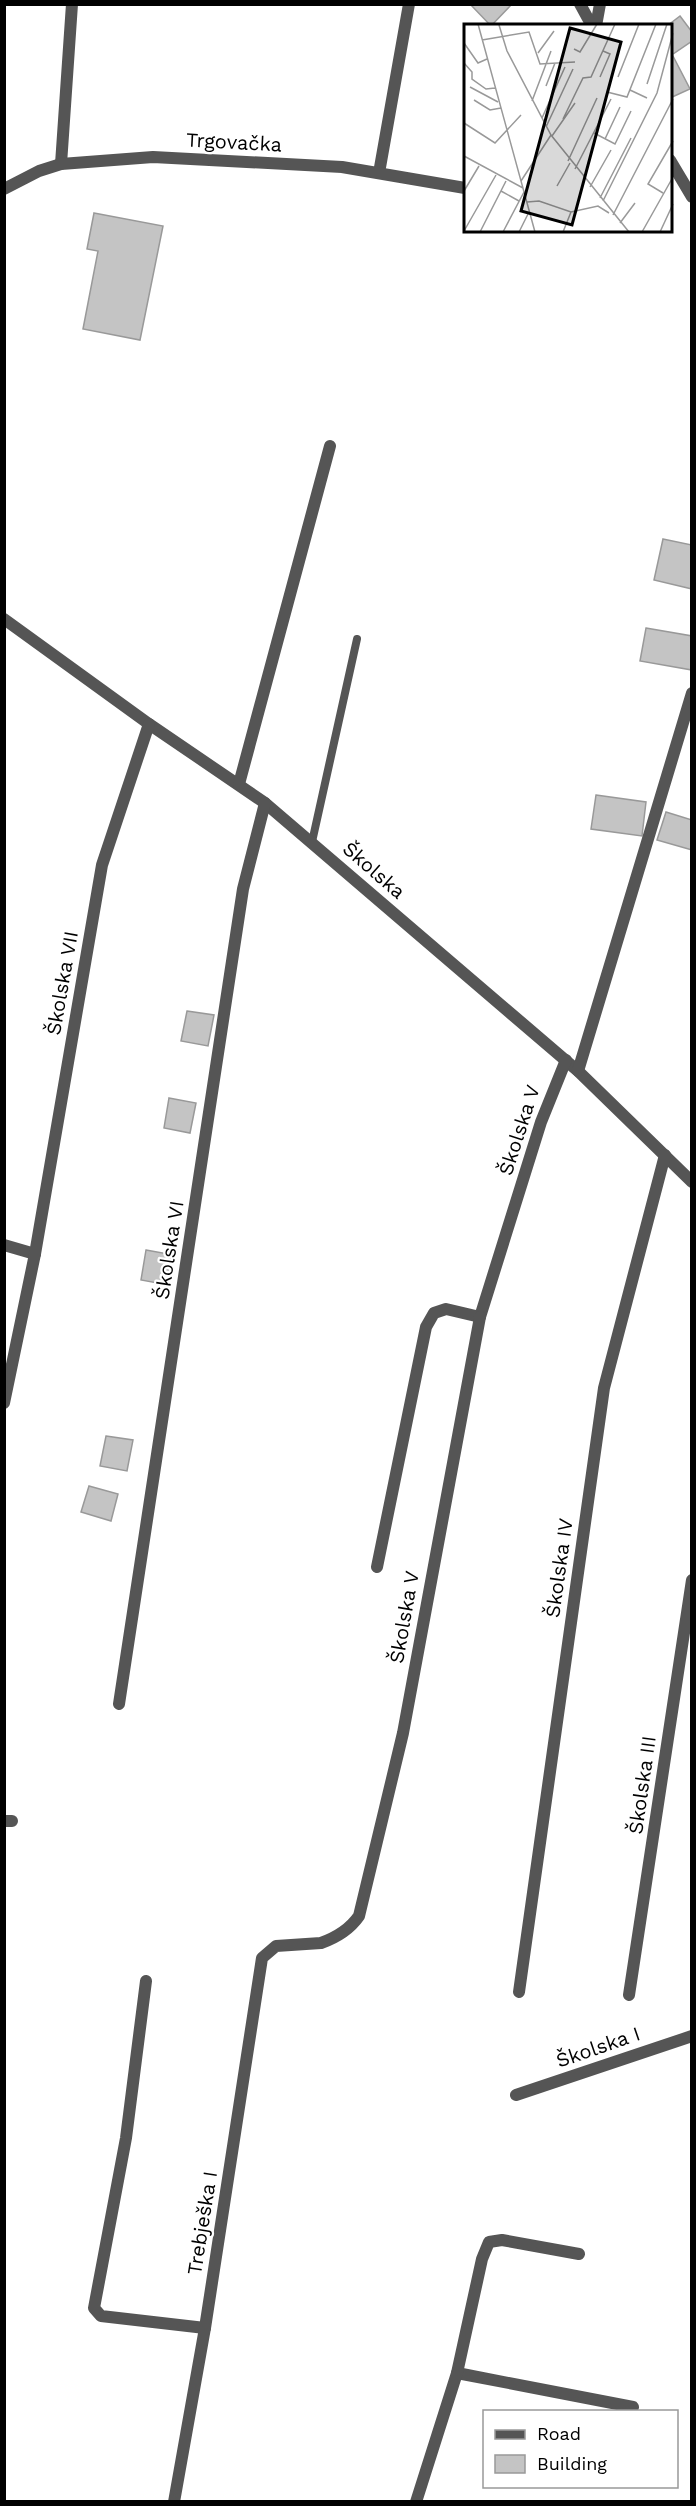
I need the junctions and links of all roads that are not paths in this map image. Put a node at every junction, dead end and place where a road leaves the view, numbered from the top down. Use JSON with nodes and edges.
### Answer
{"nodes":[{"id":1,"x":72,"y":4,"type":"edge"},
{"id":2,"x":409,"y":4,"type":"edge"},
{"id":3,"x":580,"y":4,"type":"edge"},
{"id":4,"x":600,"y":4,"type":"edge"},
{"id":5,"x":593,"y":24,"type":"edge"},
{"id":6,"x":595,"y":24,"type":"edge"},
{"id":7,"x":672,"y":163,"type":"edge"},
{"id":8,"x":61,"y":164,"type":"junction"},
{"id":9,"x":380,"y":173,"type":"junction"},
{"id":10,"x":464,"y":188,"type":"edge"},
{"id":11,"x":4,"y":189,"type":"edge"},
{"id":12,"x":692,"y":197,"type":"edge"},
{"id":13,"x":330,"y":446,"type":"dead end"},
{"id":14,"x":4,"y":619,"type":"edge"},
{"id":15,"x":357,"y":639,"type":"dead end"},
{"id":16,"x":692,"y":693,"type":"edge"},
{"id":17,"x":149,"y":724,"type":"junction"},
{"id":18,"x":239,"y":784,"type":"junction"},
{"id":19,"x":265,"y":803,"type":"junction"},
{"id":20,"x":312,"y":842,"type":"junction"},
{"id":21,"x":566,"y":1059,"type":"junction"},
{"id":22,"x":578,"y":1071,"type":"junction"},
{"id":23,"x":665,"y":1155,"type":"junction"},
{"id":24,"x":692,"y":1182,"type":"edge"},
{"id":25,"x":4,"y":1245,"type":"edge"},
{"id":26,"x":35,"y":1254,"type":"junction"},
{"id":27,"x":480,"y":1317,"type":"junction"},
{"id":28,"x":4,"y":1403,"type":"edge"},
{"id":29,"x":377,"y":1567,"type":"dead end"},
{"id":30,"x":692,"y":1580,"type":"edge"},
{"id":31,"x":119,"y":1704,"type":"dead end"},
{"id":32,"x":267,"y":1951,"type":"joint"},
{"id":33,"x":146,"y":1981,"type":"dead end"},
{"id":34,"x":519,"y":1992,"type":"dead end"},
{"id":35,"x":629,"y":1995,"type":"dead end"},
{"id":36,"x":692,"y":2036,"type":"edge"},
{"id":37,"x":516,"y":2095,"type":"dead end"},
{"id":38,"x":579,"y":2254,"type":"dead end"},
{"id":39,"x":205,"y":2328,"type":"junction"},
{"id":40,"x":457,"y":2373,"type":"junction"},
{"id":41,"x":633,"y":2407,"type":"dead end"},
{"id":42,"x":174,"y":2502,"type":"edge"},
{"id":43,"x":416,"y":2502,"type":"edge"}],
"edges":[{"from":1,"to":8,"type":"street"},
{"from":2,"to":9,"type":"street"},
{"from":3,"to":5,"type":"street"},
{"from":4,"to":6,"type":"street"},
{"from":7,"to":12,"type":"street"},
{"from":8,"to":9,"type":"street","name":"Trgovačka"},
{"from":8,"to":11,"type":"street","name":"Trgovačka"},
{"from":9,"to":10,"type":"street","name":"Trgovačka"},
{"from":13,"to":18,"type":"street"},
{"from":14,"to":17,"type":"street","name":"Školska"},
{"from":15,"to":20,"type":"lane"},
{"from":16,"to":22,"type":"street"},
{"from":17,"to":18,"type":"street","name":"Školska"},
{"from":17,"to":26,"type":"street","name":"Školska VII"},
{"from":18,"to":19,"type":"street","name":"Školska"},
{"from":19,"to":20,"type":"street","name":"Školska"},
{"from":19,"to":31,"type":"street","name":"Školska VI"},
{"from":20,"to":21,"type":"street","name":"Školska"},
{"from":21,"to":22,"type":"street","name":"Školska"},
{"from":21,"to":27,"type":"street","name":"Školska V"},
{"from":22,"to":23,"type":"street","name":"Školska"},
{"from":23,"to":24,"type":"street","name":"Školska"},
{"from":23,"to":34,"type":"street","name":"Školska IV"},
{"from":25,"to":26,"type":"street"},
{"from":26,"to":28,"type":"street","name":"Školska VII"},
{"from":27,"to":29,"type":"street","name":"Školska V"},
{"from":27,"to":32,"type":"street","name":"Školska V"},
{"from":30,"to":35,"type":"street","name":"Školska III"},
{"from":32,"to":39,"type":"street","name":"Trebješka I"},
{"from":33,"to":39,"type":"street"},
{"from":36,"to":37,"type":"street","name":"Školska I"},
{"from":38,"to":40,"type":"street"},
{"from":39,"to":42,"type":"street","name":"Trebješka I"},
{"from":40,"to":41,"type":"street"},
{"from":40,"to":43,"type":"street"}]}
